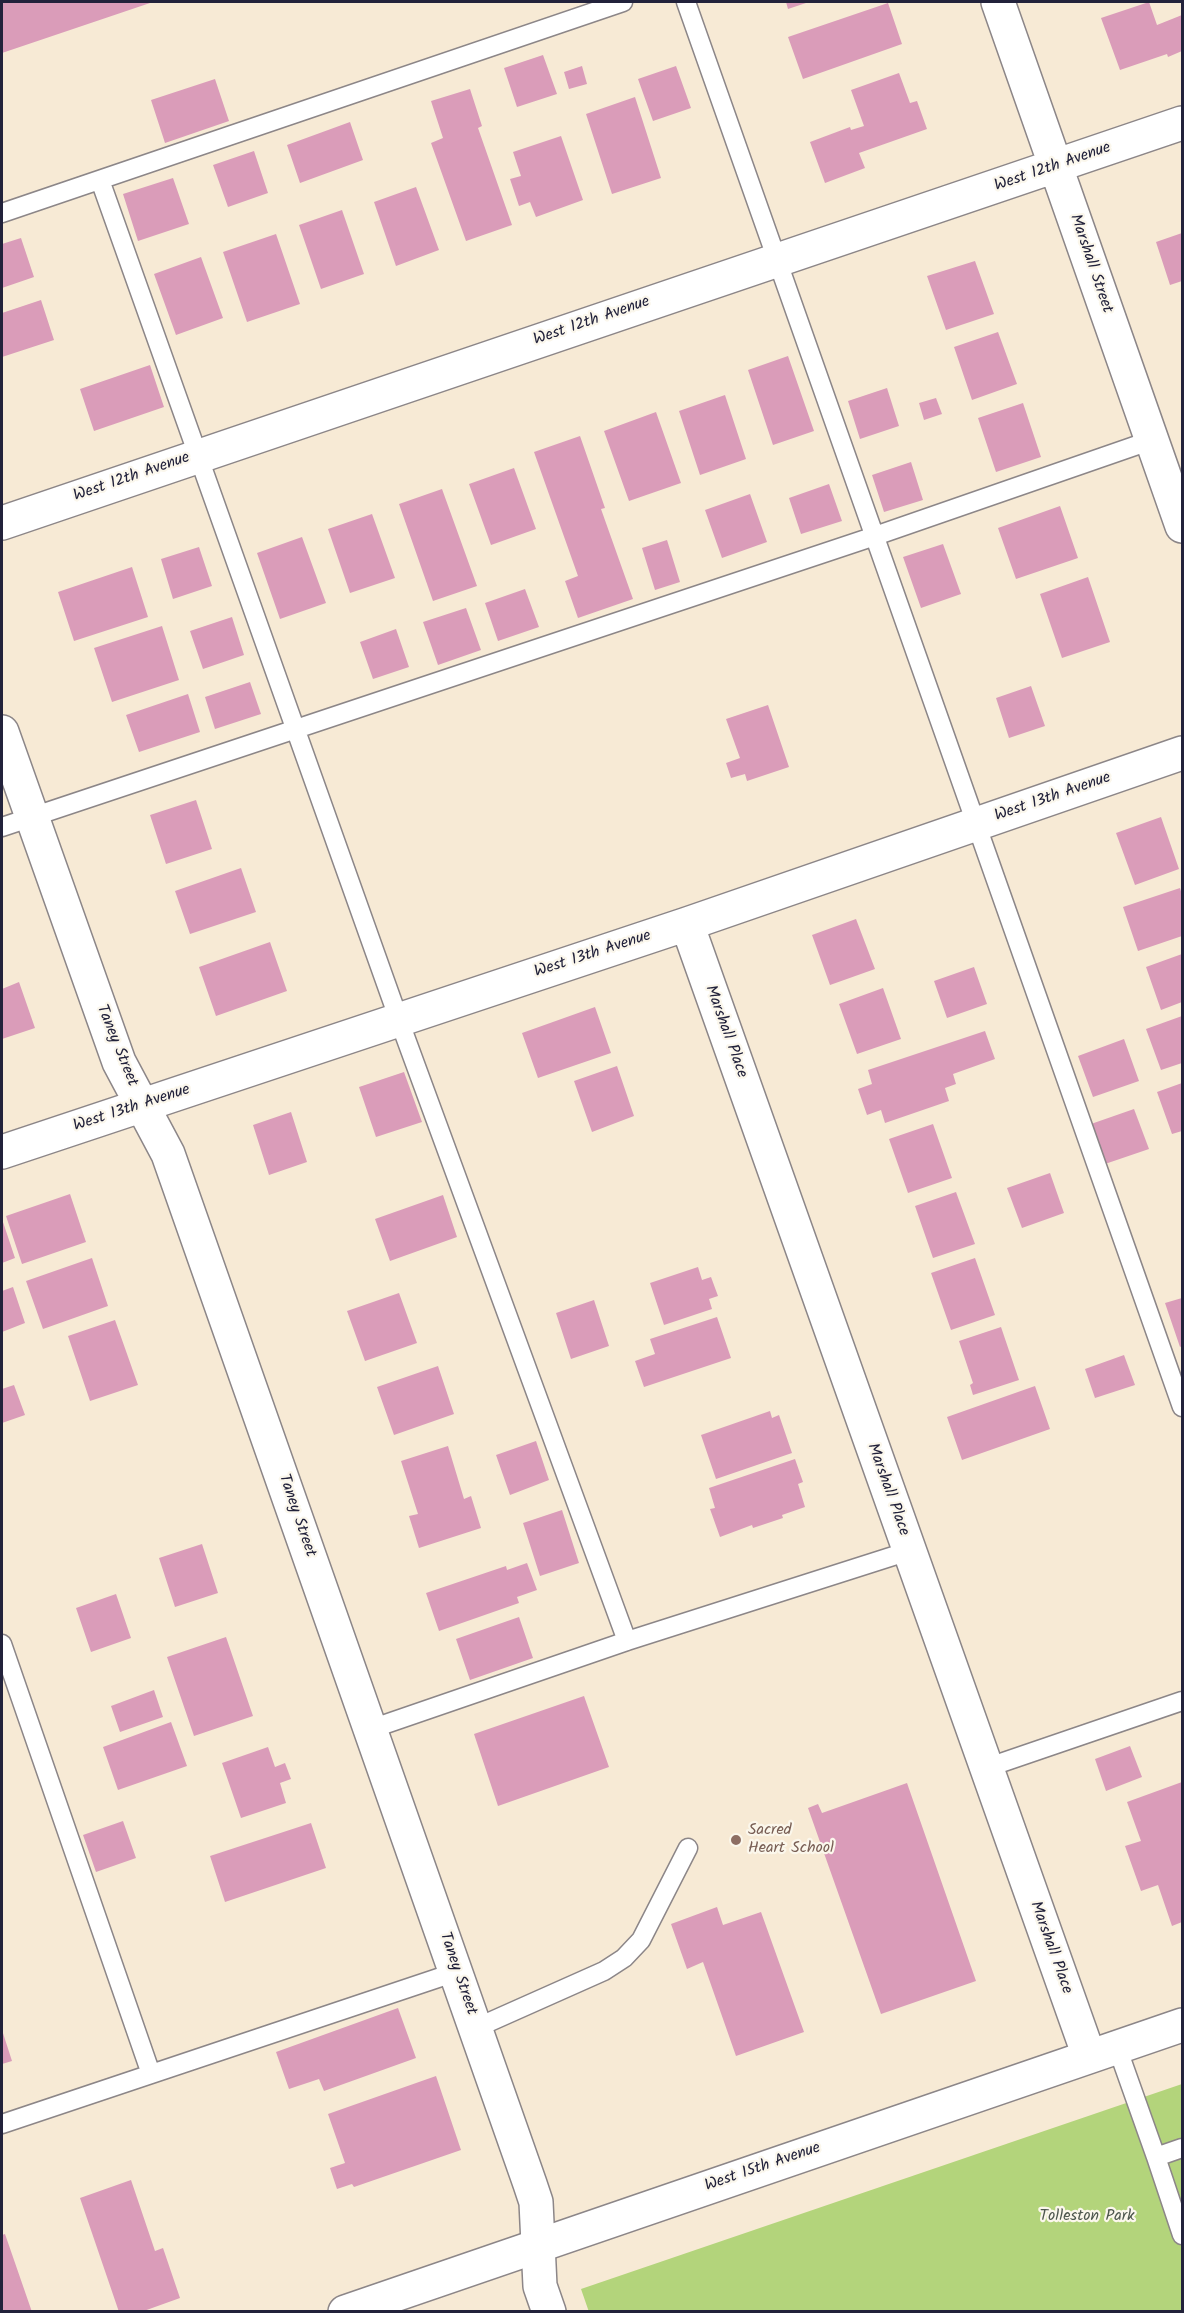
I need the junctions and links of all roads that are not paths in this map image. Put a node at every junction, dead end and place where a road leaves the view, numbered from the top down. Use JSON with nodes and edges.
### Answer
{"nodes":[{"id":1,"x":623,"y":2,"type":"edge"},
{"id":2,"x":686,"y":2,"type":"edge"},
{"id":3,"x":998,"y":2,"type":"edge"},
{"id":4,"x":1182,"y":123,"type":"edge"},
{"id":5,"x":1056,"y":166,"type":"junction"},
{"id":6,"x":100,"y":180,"type":"junction"},
{"id":7,"x":2,"y":213,"type":"edge"},
{"id":8,"x":777,"y":260,"type":"junction"},
{"id":9,"x":1152,"y":440,"type":"junction"},
{"id":10,"x":198,"y":456,"type":"junction"},
{"id":11,"x":2,"y":523,"type":"edge"},
{"id":12,"x":1182,"y":526,"type":"edge"},
{"id":13,"x":875,"y":536,"type":"junction"},
{"id":14,"x":295,"y":728,"type":"junction"},
{"id":15,"x":2,"y":732,"type":"edge"},
{"id":16,"x":1182,"y":753,"type":"edge"},
{"id":17,"x":32,"y":817,"type":"junction"},
{"id":18,"x":977,"y":824,"type":"junction"},
{"id":19,"x":2,"y":827,"type":"edge"},
{"id":20,"x":687,"y":924,"type":"junction"},
{"id":21,"x":399,"y":1020,"type":"junction"},
{"id":22,"x":142,"y":1105,"type":"junction"},
{"id":23,"x":2,"y":1152,"type":"edge"},
{"id":24,"x":1182,"y":1407,"type":"edge"},
{"id":25,"x":909,"y":1551,"type":"junction"},
{"id":26,"x":627,"y":1641,"type":"junction"},
{"id":27,"x":2,"y":1644,"type":"edge"},
{"id":28,"x":1182,"y":1701,"type":"edge"},
{"id":29,"x":371,"y":1729,"type":"junction"},
{"id":30,"x":986,"y":1768,"type":"junction"},
{"id":31,"x":688,"y":1848,"type":"dead end"},
{"id":32,"x":456,"y":1972,"type":"junction"},
{"id":33,"x":1182,"y":2025,"type":"edge"},
{"id":34,"x":476,"y":2028,"type":"junction"},
{"id":35,"x":1103,"y":2052,"type":"junction"},
{"id":36,"x":151,"y":2074,"type":"junction"},
{"id":37,"x":2,"y":2124,"type":"edge"},
{"id":38,"x":1182,"y":2148,"type":"edge"},
{"id":39,"x":1156,"y":2157,"type":"junction"},
{"id":40,"x":1182,"y":2235,"type":"edge"},
{"id":41,"x":540,"y":2245,"type":"junction"},
{"id":42,"x":345,"y":2312,"type":"edge"},
{"id":43,"x":549,"y":2312,"type":"edge"}],
"edges":[{"from":1,"to":6,"type":"lane"},
{"from":2,"to":8,"type":"lane"},
{"from":3,"to":5,"type":"street","name":"Marshall Street"},
{"from":4,"to":5,"type":"street","name":"West 12th Avenue"},
{"from":5,"to":8,"type":"street","name":"West 12th Avenue"},
{"from":5,"to":9,"type":"street","name":"Marshall Street"},
{"from":6,"to":7,"type":"lane"},
{"from":6,"to":10,"type":"lane"},
{"from":8,"to":10,"type":"street","name":"West 12th Avenue"},
{"from":8,"to":13,"type":"lane"},
{"from":9,"to":12,"type":"street","name":"Marshall Street"},
{"from":9,"to":13,"type":"lane"},
{"from":10,"to":11,"type":"street","name":"West 12th Avenue"},
{"from":10,"to":14,"type":"lane"},
{"from":13,"to":14,"type":"lane"},
{"from":13,"to":18,"type":"lane"},
{"from":14,"to":17,"type":"lane"},
{"from":14,"to":21,"type":"lane"},
{"from":15,"to":17,"type":"street","name":"Taney Street"},
{"from":16,"to":18,"type":"street","name":"West 13th Avenue"},
{"from":17,"to":19,"type":"lane"},
{"from":17,"to":22,"type":"street","name":"Taney Street"},
{"from":18,"to":20,"type":"street","name":"West 13th Avenue"},
{"from":18,"to":24,"type":"lane"},
{"from":20,"to":21,"type":"street","name":"West 13th Avenue"},
{"from":20,"to":25,"type":"street","name":"Marshall Place"},
{"from":21,"to":22,"type":"street","name":"West 13th Avenue"},
{"from":21,"to":26,"type":"lane"},
{"from":22,"to":23,"type":"street","name":"West 13th Avenue"},
{"from":22,"to":29,"type":"street","name":"Taney Street"},
{"from":25,"to":26,"type":"lane"},
{"from":25,"to":30,"type":"street","name":"Marshall Place"},
{"from":26,"to":29,"type":"lane"},
{"from":27,"to":36,"type":"lane"},
{"from":28,"to":30,"type":"lane"},
{"from":29,"to":32,"type":"street","name":"Taney Street"},
{"from":30,"to":35,"type":"street","name":"Marshall Place"},
{"from":31,"to":34,"type":"lane"},
{"from":32,"to":34,"type":"street","name":"Taney Street"},
{"from":32,"to":36,"type":"lane"},
{"from":33,"to":35,"type":"street","name":"West 15th Avenue"},
{"from":34,"to":41,"type":"street","name":"Taney Street"},
{"from":35,"to":39,"type":"lane"},
{"from":35,"to":41,"type":"street","name":"West 15th Avenue"},
{"from":36,"to":37,"type":"lane"},
{"from":38,"to":39,"type":"lane"},
{"from":39,"to":40,"type":"lane"},
{"from":41,"to":42,"type":"street","name":"West 15th Avenue"},
{"from":41,"to":43,"type":"street","name":"Taney Street"}]}
